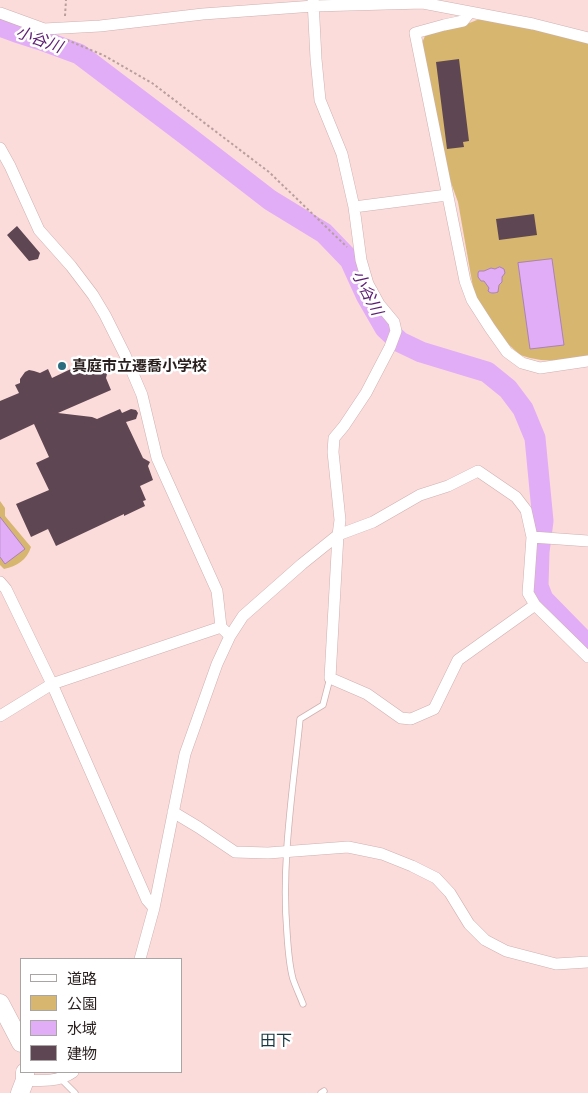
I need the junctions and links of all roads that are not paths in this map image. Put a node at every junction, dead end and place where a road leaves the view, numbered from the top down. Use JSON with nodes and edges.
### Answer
{"nodes":[{"id":1,"x":314,"y":3,"type":"edge"},
{"id":2,"x":470,"y":12,"type":"junction"},
{"id":3,"x":0,"y":13,"type":"edge"},
{"id":4,"x":588,"y":38,"type":"edge"},
{"id":5,"x":0,"y":148,"type":"edge"},
{"id":6,"x":447,"y":195,"type":"junction"},
{"id":7,"x":354,"y":206,"type":"junction"},
{"id":8,"x":588,"y":361,"type":"edge"},
{"id":9,"x":338,"y":535,"type":"junction"},
{"id":10,"x":532,"y":537,"type":"junction"},
{"id":11,"x":588,"y":541,"type":"edge"},
{"id":12,"x":0,"y":582,"type":"edge"},
{"id":13,"x":535,"y":605,"type":"junction"},
{"id":14,"x":221,"y":627,"type":"junction"},
{"id":15,"x":230,"y":636,"type":"junction"},
{"id":16,"x":588,"y":657,"type":"edge"},
{"id":17,"x":330,"y":678,"type":"junction"},
{"id":18,"x":52,"y":684,"type":"junction"},
{"id":19,"x":0,"y":716,"type":"edge"},
{"id":20,"x":173,"y":812,"type":"junction"},
{"id":21,"x":287,"y":852,"type":"junction"},
{"id":22,"x":154,"y":908,"type":"junction"},
{"id":23,"x":140,"y":958,"type":"edge"},
{"id":24,"x":588,"y":962,"type":"edge"},
{"id":25,"x":0,"y":1003,"type":"edge"},
{"id":26,"x":303,"y":1004,"type":"dead end"},
{"id":27,"x":20,"y":1041,"type":"edge"},
{"id":28,"x":71,"y":1073,"type":"edge"},
{"id":29,"x":60,"y":1078,"type":"junction"},
{"id":30,"x":23,"y":1082,"type":"edge"},
{"id":31,"x":75,"y":1093,"type":"edge"}],
"edges":[{"from":1,"to":2,"type":"street"},
{"from":1,"to":3,"type":"street"},
{"from":1,"to":7,"type":"street"},
{"from":2,"to":4,"type":"street"},
{"from":2,"to":6,"type":"street"},
{"from":5,"to":14,"type":"street"},
{"from":6,"to":7,"type":"street"},
{"from":6,"to":8,"type":"street"},
{"from":7,"to":9,"type":"street"},
{"from":9,"to":10,"type":"street"},
{"from":9,"to":15,"type":"street"},
{"from":9,"to":17,"type":"street"},
{"from":10,"to":11,"type":"street"},
{"from":10,"to":13,"type":"street"},
{"from":12,"to":18,"type":"street"},
{"from":13,"to":16,"type":"street"},
{"from":13,"to":17,"type":"street"},
{"from":14,"to":15,"type":"street"},
{"from":14,"to":18,"type":"street"},
{"from":15,"to":20,"type":"street"},
{"from":17,"to":21,"type":"lane"},
{"from":18,"to":19,"type":"street"},
{"from":18,"to":22,"type":"street"},
{"from":20,"to":21,"type":"street"},
{"from":20,"to":22,"type":"street"},
{"from":21,"to":24,"type":"street"},
{"from":21,"to":26,"type":"lane"},
{"from":22,"to":23,"type":"street"},
{"from":25,"to":27,"type":"main road"},
{"from":28,"to":29,"type":"street"},
{"from":29,"to":30,"type":"street"},
{"from":29,"to":31,"type":"lane"}]}
